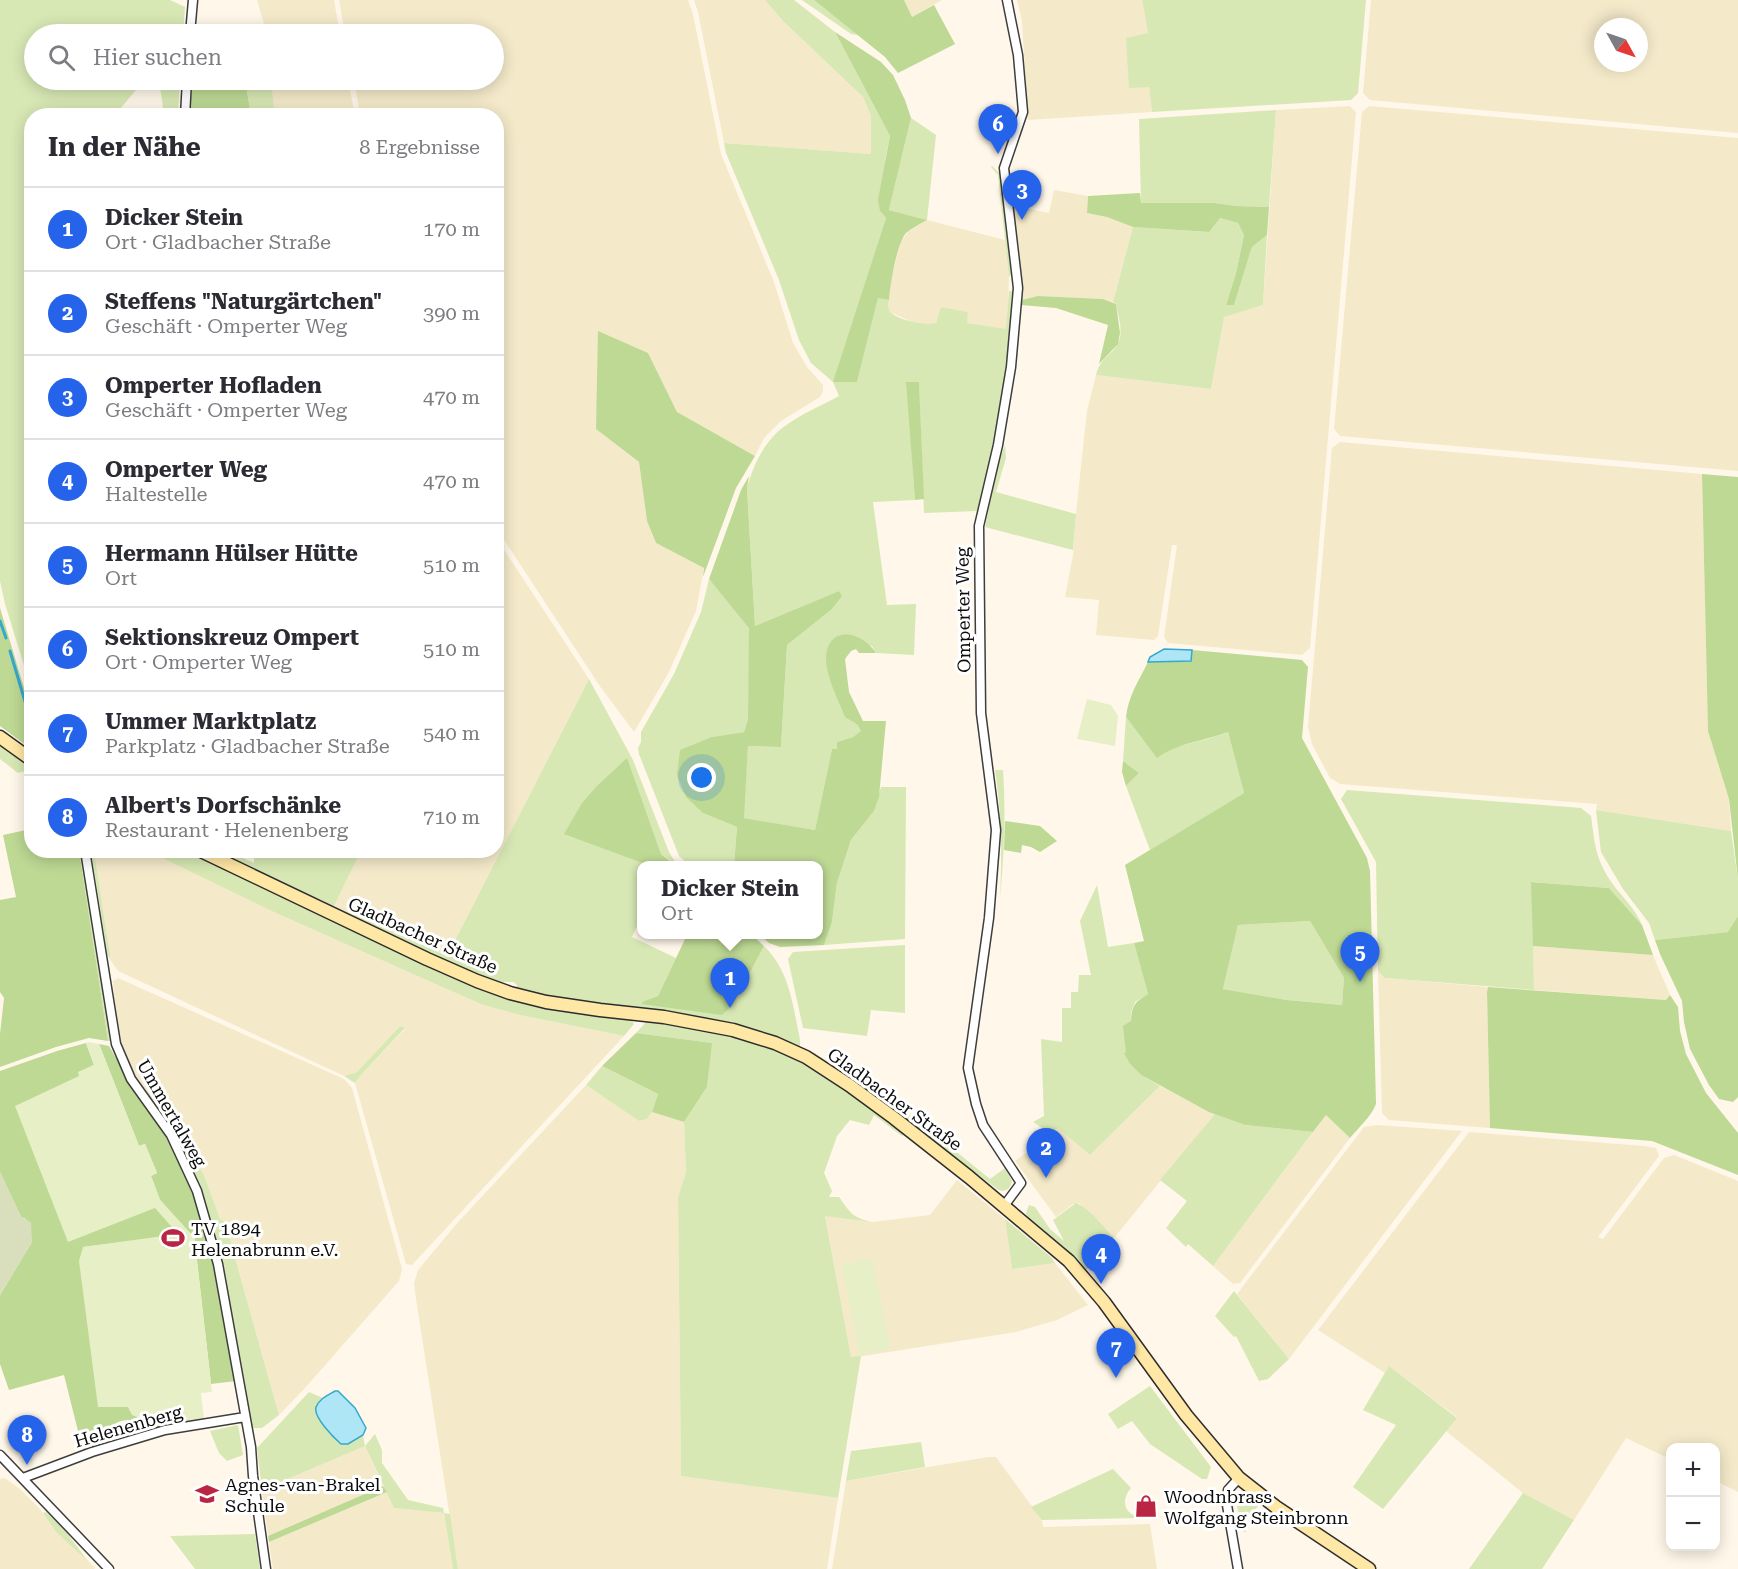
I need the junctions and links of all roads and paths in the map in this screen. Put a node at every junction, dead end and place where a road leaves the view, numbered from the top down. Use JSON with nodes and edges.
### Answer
{"nodes":[{"id":1,"x":193,"y":0,"type":"edge"},
{"id":2,"x":1007,"y":0,"type":"edge"},
{"id":3,"x":191,"y":24,"type":"edge"},
{"id":4,"x":187,"y":90,"type":"edge"},
{"id":5,"x":186,"y":108,"type":"edge"},
{"id":6,"x":0,"y":737,"type":"edge"},
{"id":7,"x":24,"y":754,"type":"edge"},
{"id":8,"x":86,"y":858,"type":"edge"},
{"id":9,"x":216,"y":858,"type":"edge"},
{"id":10,"x":1004,"y":1206,"type":"junction"},
{"id":11,"x":245,"y":1417,"type":"junction"},
{"id":12,"x":0,"y":1455,"type":"edge"},
{"id":13,"x":24,"y":1478,"type":"junction"},
{"id":14,"x":1239,"y":1478,"type":"junction"},
{"id":15,"x":109,"y":1569,"type":"edge"},
{"id":16,"x":266,"y":1569,"type":"edge"},
{"id":17,"x":1238,"y":1569,"type":"edge"},
{"id":18,"x":1369,"y":1569,"type":"edge"}],
"edges":[{"from":1,"to":3,"type":"street"},
{"from":2,"to":10,"type":"street","name":"Omperter Weg"},
{"from":4,"to":5,"type":"street"},
{"from":6,"to":7,"type":"main road"},
{"from":8,"to":11,"type":"street","name":"Ummertalweg"},
{"from":9,"to":10,"type":"main road","name":"Gladbacher Straße"},
{"from":10,"to":14,"type":"main road","name":"Gladbacher Straße"},
{"from":11,"to":13,"type":"street","name":"Helenenberg"},
{"from":11,"to":16,"type":"street","name":"Ummertalweg"},
{"from":12,"to":13,"type":"street"},
{"from":13,"to":15,"type":"street"},
{"from":14,"to":17,"type":"street"},
{"from":14,"to":18,"type":"main road","name":"Gladbacher Straße"}]}
